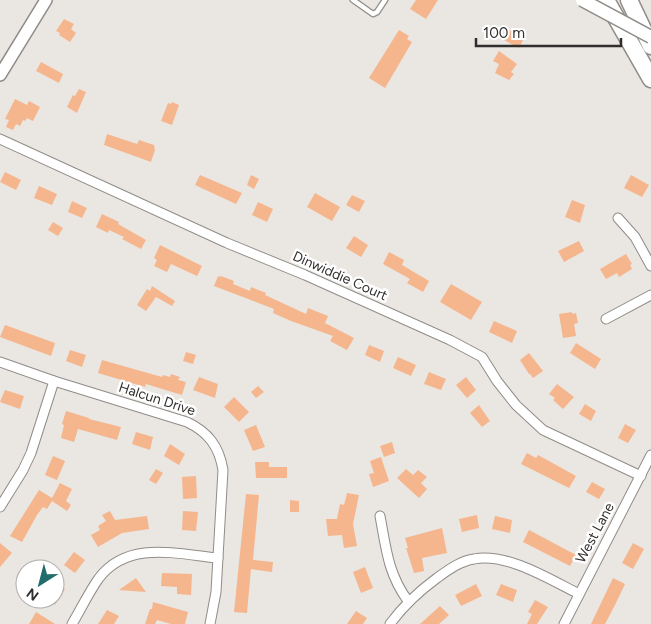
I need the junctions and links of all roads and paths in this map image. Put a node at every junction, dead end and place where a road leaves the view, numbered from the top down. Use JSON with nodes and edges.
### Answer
{"nodes":[{"id":1,"x":46,"y":0,"type":"edge"},
{"id":2,"x":353,"y":0,"type":"edge"},
{"id":3,"x":385,"y":0,"type":"edge"},
{"id":4,"x":582,"y":0,"type":"edge"},
{"id":5,"x":606,"y":0,"type":"edge"},
{"id":6,"x":629,"y":0,"type":"edge"},
{"id":7,"x":651,"y":37,"type":"edge"},
{"id":8,"x":651,"y":46,"type":"edge"},
{"id":9,"x":0,"y":75,"type":"edge"},
{"id":10,"x":651,"y":79,"type":"edge"},
{"id":11,"x":0,"y":139,"type":"edge"},
{"id":12,"x":618,"y":218,"type":"dead end"},
{"id":13,"x":651,"y":266,"type":"edge"},
{"id":14,"x":651,"y":295,"type":"edge"},
{"id":15,"x":606,"y":319,"type":"dead end"},
{"id":16,"x":0,"y":362,"type":"edge"},
{"id":17,"x":54,"y":381,"type":"junction"},
{"id":18,"x":651,"y":456,"type":"edge"},
{"id":19,"x":641,"y":476,"type":"junction"},
{"id":20,"x":0,"y":507,"type":"edge"},
{"id":21,"x":380,"y":516,"type":"dead end"},
{"id":22,"x":218,"y":558,"type":"junction"},
{"id":23,"x":579,"y":594,"type":"junction"},
{"id":24,"x":408,"y":602,"type":"junction"},
{"id":25,"x":212,"y":623,"type":"edge"},
{"id":26,"x":72,"y":624,"type":"edge"},
{"id":27,"x":390,"y":624,"type":"edge"},
{"id":28,"x":564,"y":624,"type":"edge"}],
"edges":[{"from":1,"to":9,"type":"street"},
{"from":2,"to":3,"type":"lane"},
{"from":4,"to":7,"type":"main road","bridge":true},
{"from":5,"to":10,"type":"highway"},
{"from":6,"to":8,"type":"highway"},
{"from":11,"to":19,"type":"street","name":"Dinwiddie Court"},
{"from":12,"to":13,"type":"street"},
{"from":14,"to":15,"type":"street"},
{"from":16,"to":17,"type":"street","name":"Halcun Drive"},
{"from":17,"to":20,"type":"street"},
{"from":17,"to":22,"type":"street","name":"Halcun Drive"},
{"from":18,"to":19,"type":"street","name":"West Lane"},
{"from":19,"to":23,"type":"street","name":"West Lane"},
{"from":21,"to":24,"type":"street"},
{"from":22,"to":25,"type":"street","name":"Halcun Drive"},
{"from":22,"to":26,"type":"street"},
{"from":23,"to":24,"type":"street"},
{"from":23,"to":28,"type":"street","name":"West Lane"},
{"from":24,"to":27,"type":"street"}]}
